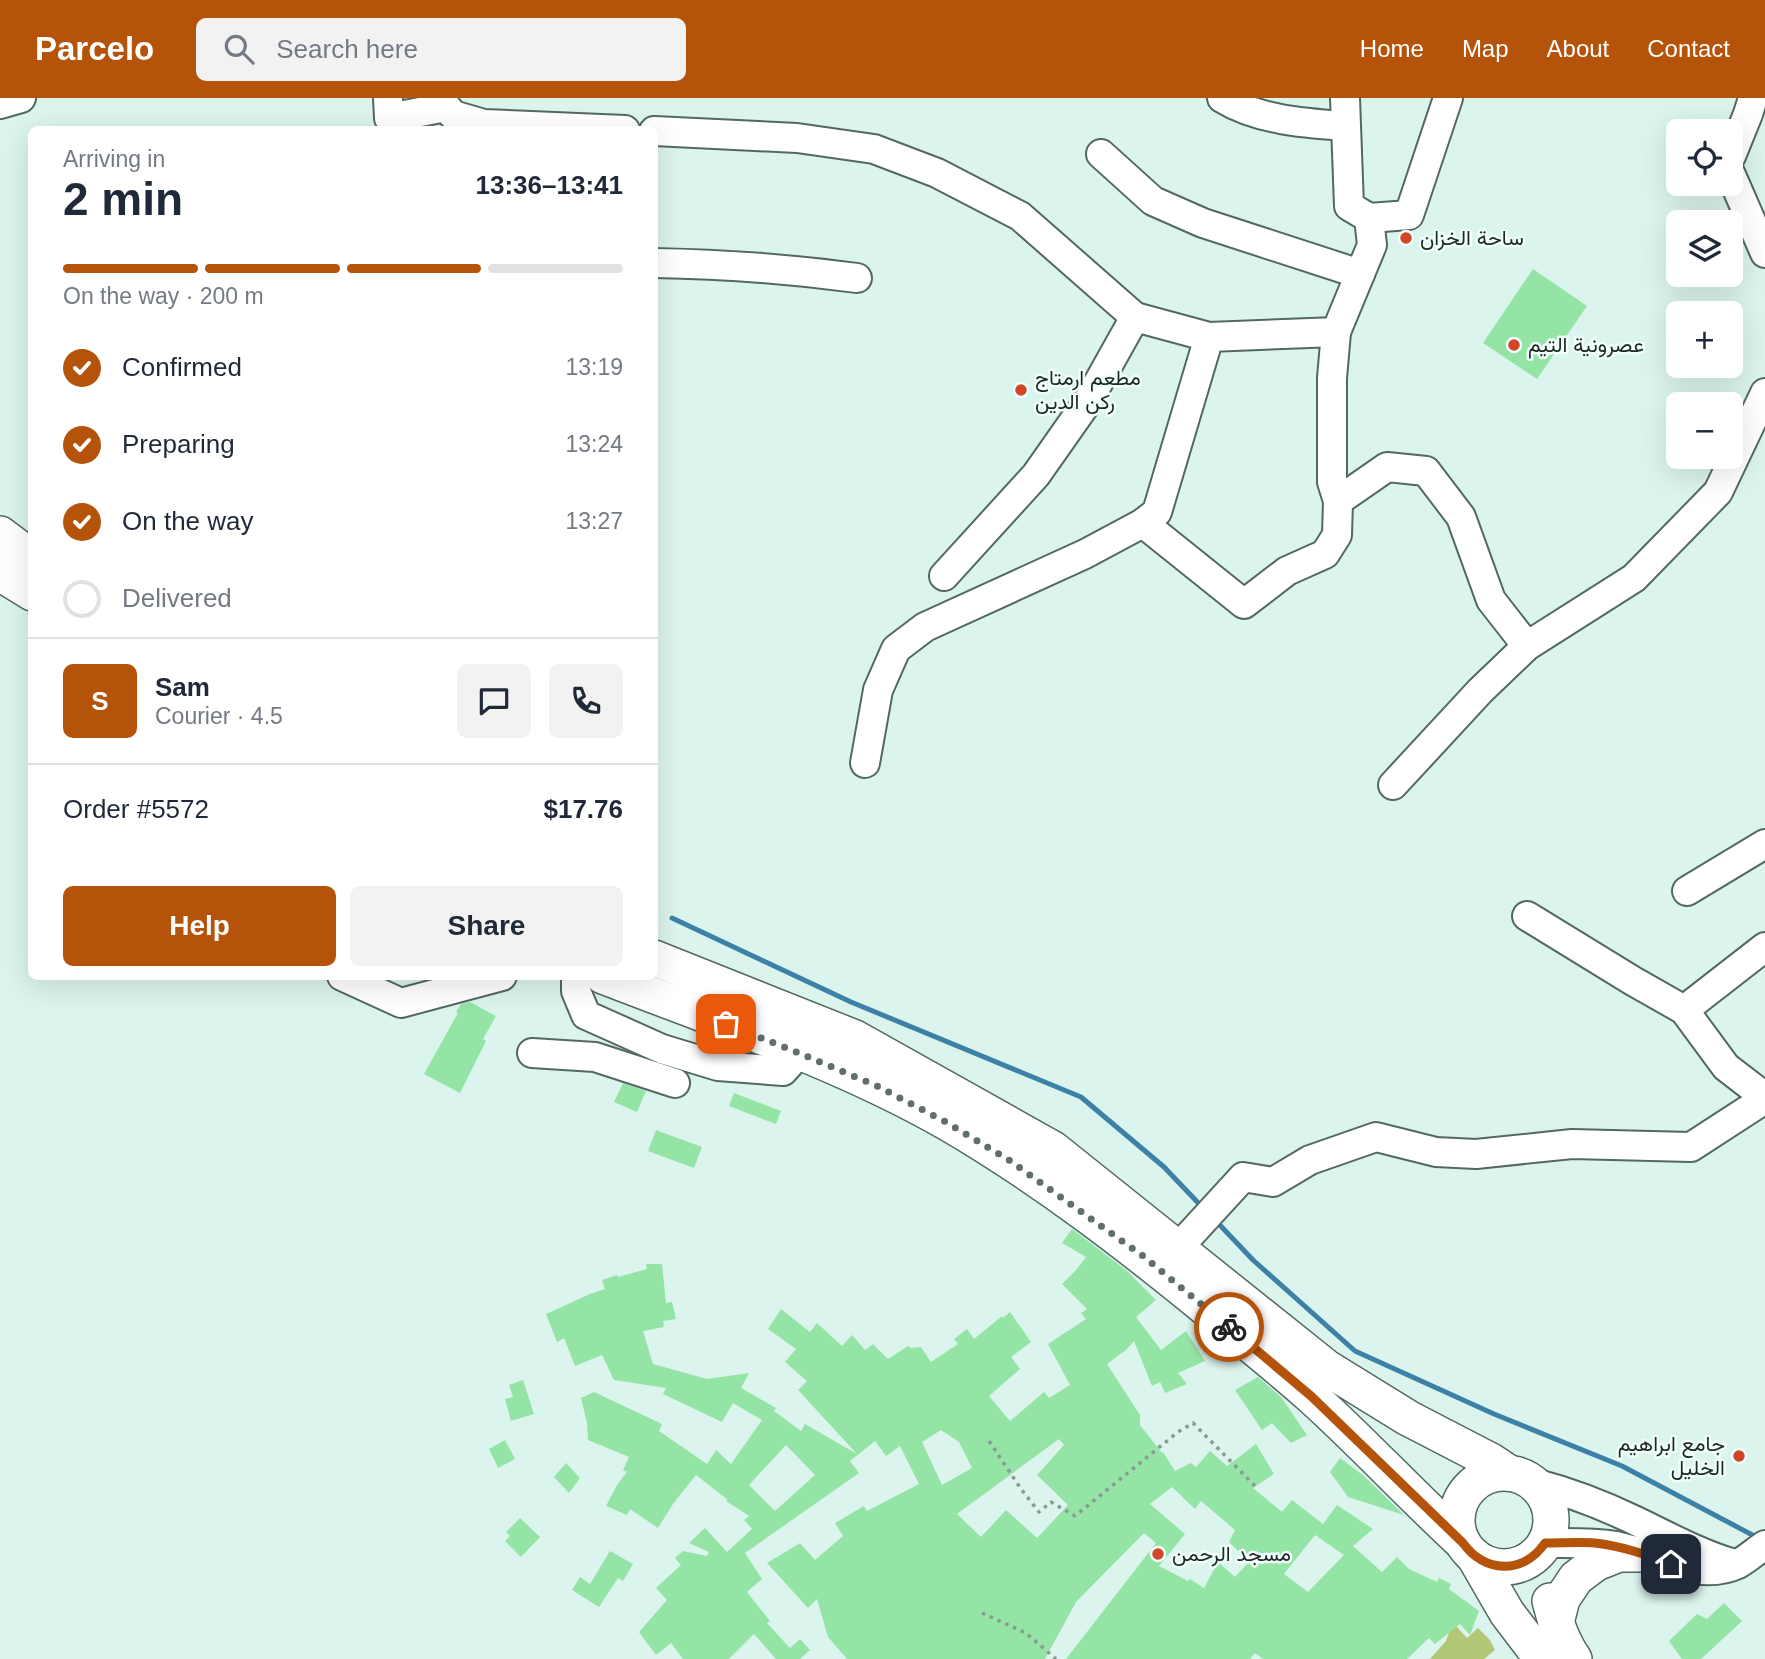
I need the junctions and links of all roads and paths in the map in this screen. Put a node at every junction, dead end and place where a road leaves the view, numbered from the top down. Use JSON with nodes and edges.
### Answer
{"nodes":[{"id":1,"x":21,"y":98,"type":"edge"},
{"id":2,"x":388,"y":98,"type":"edge"},
{"id":3,"x":1222,"y":98,"type":"edge"},
{"id":4,"x":1345,"y":98,"type":"edge"},
{"id":5,"x":1448,"y":98,"type":"edge"},
{"id":6,"x":1753,"y":98,"type":"edge"},
{"id":7,"x":1761,"y":98,"type":"edge"},
{"id":8,"x":443,"y":102,"type":"edge"},
{"id":9,"x":1765,"y":103,"type":"edge"},
{"id":10,"x":0,"y":104,"type":"edge"},
{"id":11,"x":484,"y":117,"type":"edge"},
{"id":12,"x":582,"y":126,"type":"edge"},
{"id":13,"x":1345,"y":126,"type":"junction"},
{"id":14,"x":1743,"y":126,"type":"edge"},
{"id":15,"x":658,"y":131,"type":"edge"},
{"id":16,"x":1101,"y":154,"type":"dead end"},
{"id":17,"x":1740,"y":196,"type":"edge"},
{"id":18,"x":1369,"y":218,"type":"junction"},
{"id":19,"x":1765,"y":253,"type":"edge"},
{"id":20,"x":658,"y":263,"type":"edge"},
{"id":21,"x":1360,"y":274,"type":"junction"},
{"id":22,"x":858,"y":278,"type":"dead end"},
{"id":23,"x":1135,"y":317,"type":"junction"},
{"id":24,"x":1336,"y":332,"type":"junction"},
{"id":25,"x":1209,"y":337,"type":"junction"},
{"id":26,"x":1765,"y":393,"type":"edge"},
{"id":27,"x":1338,"y":501,"type":"junction"},
{"id":28,"x":1143,"y":523,"type":"junction"},
{"id":29,"x":0,"y":573,"type":"edge"},
{"id":30,"x":944,"y":576,"type":"dead end"},
{"id":31,"x":28,"y":590,"type":"edge"},
{"id":32,"x":1527,"y":646,"type":"junction"},
{"id":33,"x":865,"y":763,"type":"dead end"},
{"id":34,"x":1393,"y":785,"type":"dead end"},
{"id":35,"x":1765,"y":844,"type":"edge"},
{"id":36,"x":1687,"y":891,"type":"dead end"},
{"id":37,"x":1527,"y":916,"type":"dead end"},
{"id":38,"x":1765,"y":947,"type":"edge"},
{"id":39,"x":658,"y":960,"type":"edge"},
{"id":40,"x":351,"y":980,"type":"edge"},
{"id":41,"x":487,"y":980,"type":"edge"},
{"id":42,"x":576,"y":980,"type":"edge"},
{"id":43,"x":613,"y":980,"type":"edge"},
{"id":44,"x":1684,"y":1010,"type":"junction"},
{"id":45,"x":532,"y":1052,"type":"dead end"},
{"id":46,"x":799,"y":1053,"type":"junction"},
{"id":47,"x":684,"y":1055,"type":"junction"},
{"id":48,"x":1765,"y":1098,"type":"edge"},
{"id":49,"x":1177,"y":1249,"type":"junction"},
{"id":50,"x":989,"y":1441,"type":"dead end"},
{"id":51,"x":1521,"y":1478,"type":"junction"},
{"id":52,"x":1256,"y":1487,"type":"dead end"},
{"id":53,"x":1765,"y":1545,"type":"edge"},
{"id":54,"x":1543,"y":1546,"type":"junction"},
{"id":55,"x":1468,"y":1550,"type":"junction"},
{"id":56,"x":1644,"y":1554,"type":"junction"},
{"id":57,"x":1737,"y":1564,"type":"junction"},
{"id":58,"x":982,"y":1613,"type":"dead end"},
{"id":59,"x":1556,"y":1623,"type":"junction"},
{"id":60,"x":1056,"y":1659,"type":"edge"},
{"id":61,"x":1542,"y":1659,"type":"edge"},
{"id":62,"x":1574,"y":1659,"type":"edge"}],
"edges":[{"from":1,"to":10,"type":"street"},
{"from":2,"to":8,"type":"street"},
{"from":3,"to":13,"type":"street"},
{"from":4,"to":13,"type":"street"},
{"from":5,"to":18,"type":"street"},
{"from":6,"to":14,"type":"street"},
{"from":7,"to":9,"type":"street"},
{"from":8,"to":11,"type":"street"},
{"from":11,"to":12,"type":"street"},
{"from":13,"to":18,"type":"street"},
{"from":15,"to":23,"type":"street"},
{"from":16,"to":21,"type":"street"},
{"from":17,"to":19,"type":"street"},
{"from":18,"to":21,"type":"street"},
{"from":20,"to":22,"type":"street"},
{"from":21,"to":24,"type":"street"},
{"from":23,"to":25,"type":"street"},
{"from":23,"to":30,"type":"street"},
{"from":24,"to":25,"type":"street"},
{"from":24,"to":27,"type":"street"},
{"from":25,"to":28,"type":"street"},
{"from":26,"to":32,"type":"street"},
{"from":27,"to":28,"type":"street"},
{"from":27,"to":32,"type":"street"},
{"from":28,"to":33,"type":"street"},
{"from":29,"to":31,"type":"main road"},
{"from":32,"to":34,"type":"street"},
{"from":35,"to":36,"type":"street"},
{"from":37,"to":44,"type":"street"},
{"from":38,"to":44,"type":"street"},
{"from":39,"to":49,"type":"main road"},
{"from":40,"to":41,"type":"street"},
{"from":42,"to":47,"type":"street"},
{"from":43,"to":46,"type":"main road"},
{"from":44,"to":48,"type":"street"},
{"from":45,"to":47,"type":"street"},
{"from":46,"to":47,"type":"street"},
{"from":46,"to":55,"type":"main road"},
{"from":48,"to":49,"type":"street"},
{"from":49,"to":51,"type":"main road"},
{"from":50,"to":52,"type":"path"},
{"from":51,"to":54,"type":"main road"},
{"from":51,"to":55,"type":"main road"},
{"from":51,"to":57,"type":"street"},
{"from":53,"to":57,"type":"street"},
{"from":54,"to":55,"type":"main road"},
{"from":54,"to":56,"type":"street"},
{"from":54,"to":59,"type":"main road"},
{"from":55,"to":61,"type":"main road"},
{"from":56,"to":57,"type":"street"},
{"from":56,"to":59,"type":"main road"},
{"from":58,"to":60,"type":"path"},
{"from":59,"to":62,"type":"main road"}]}
